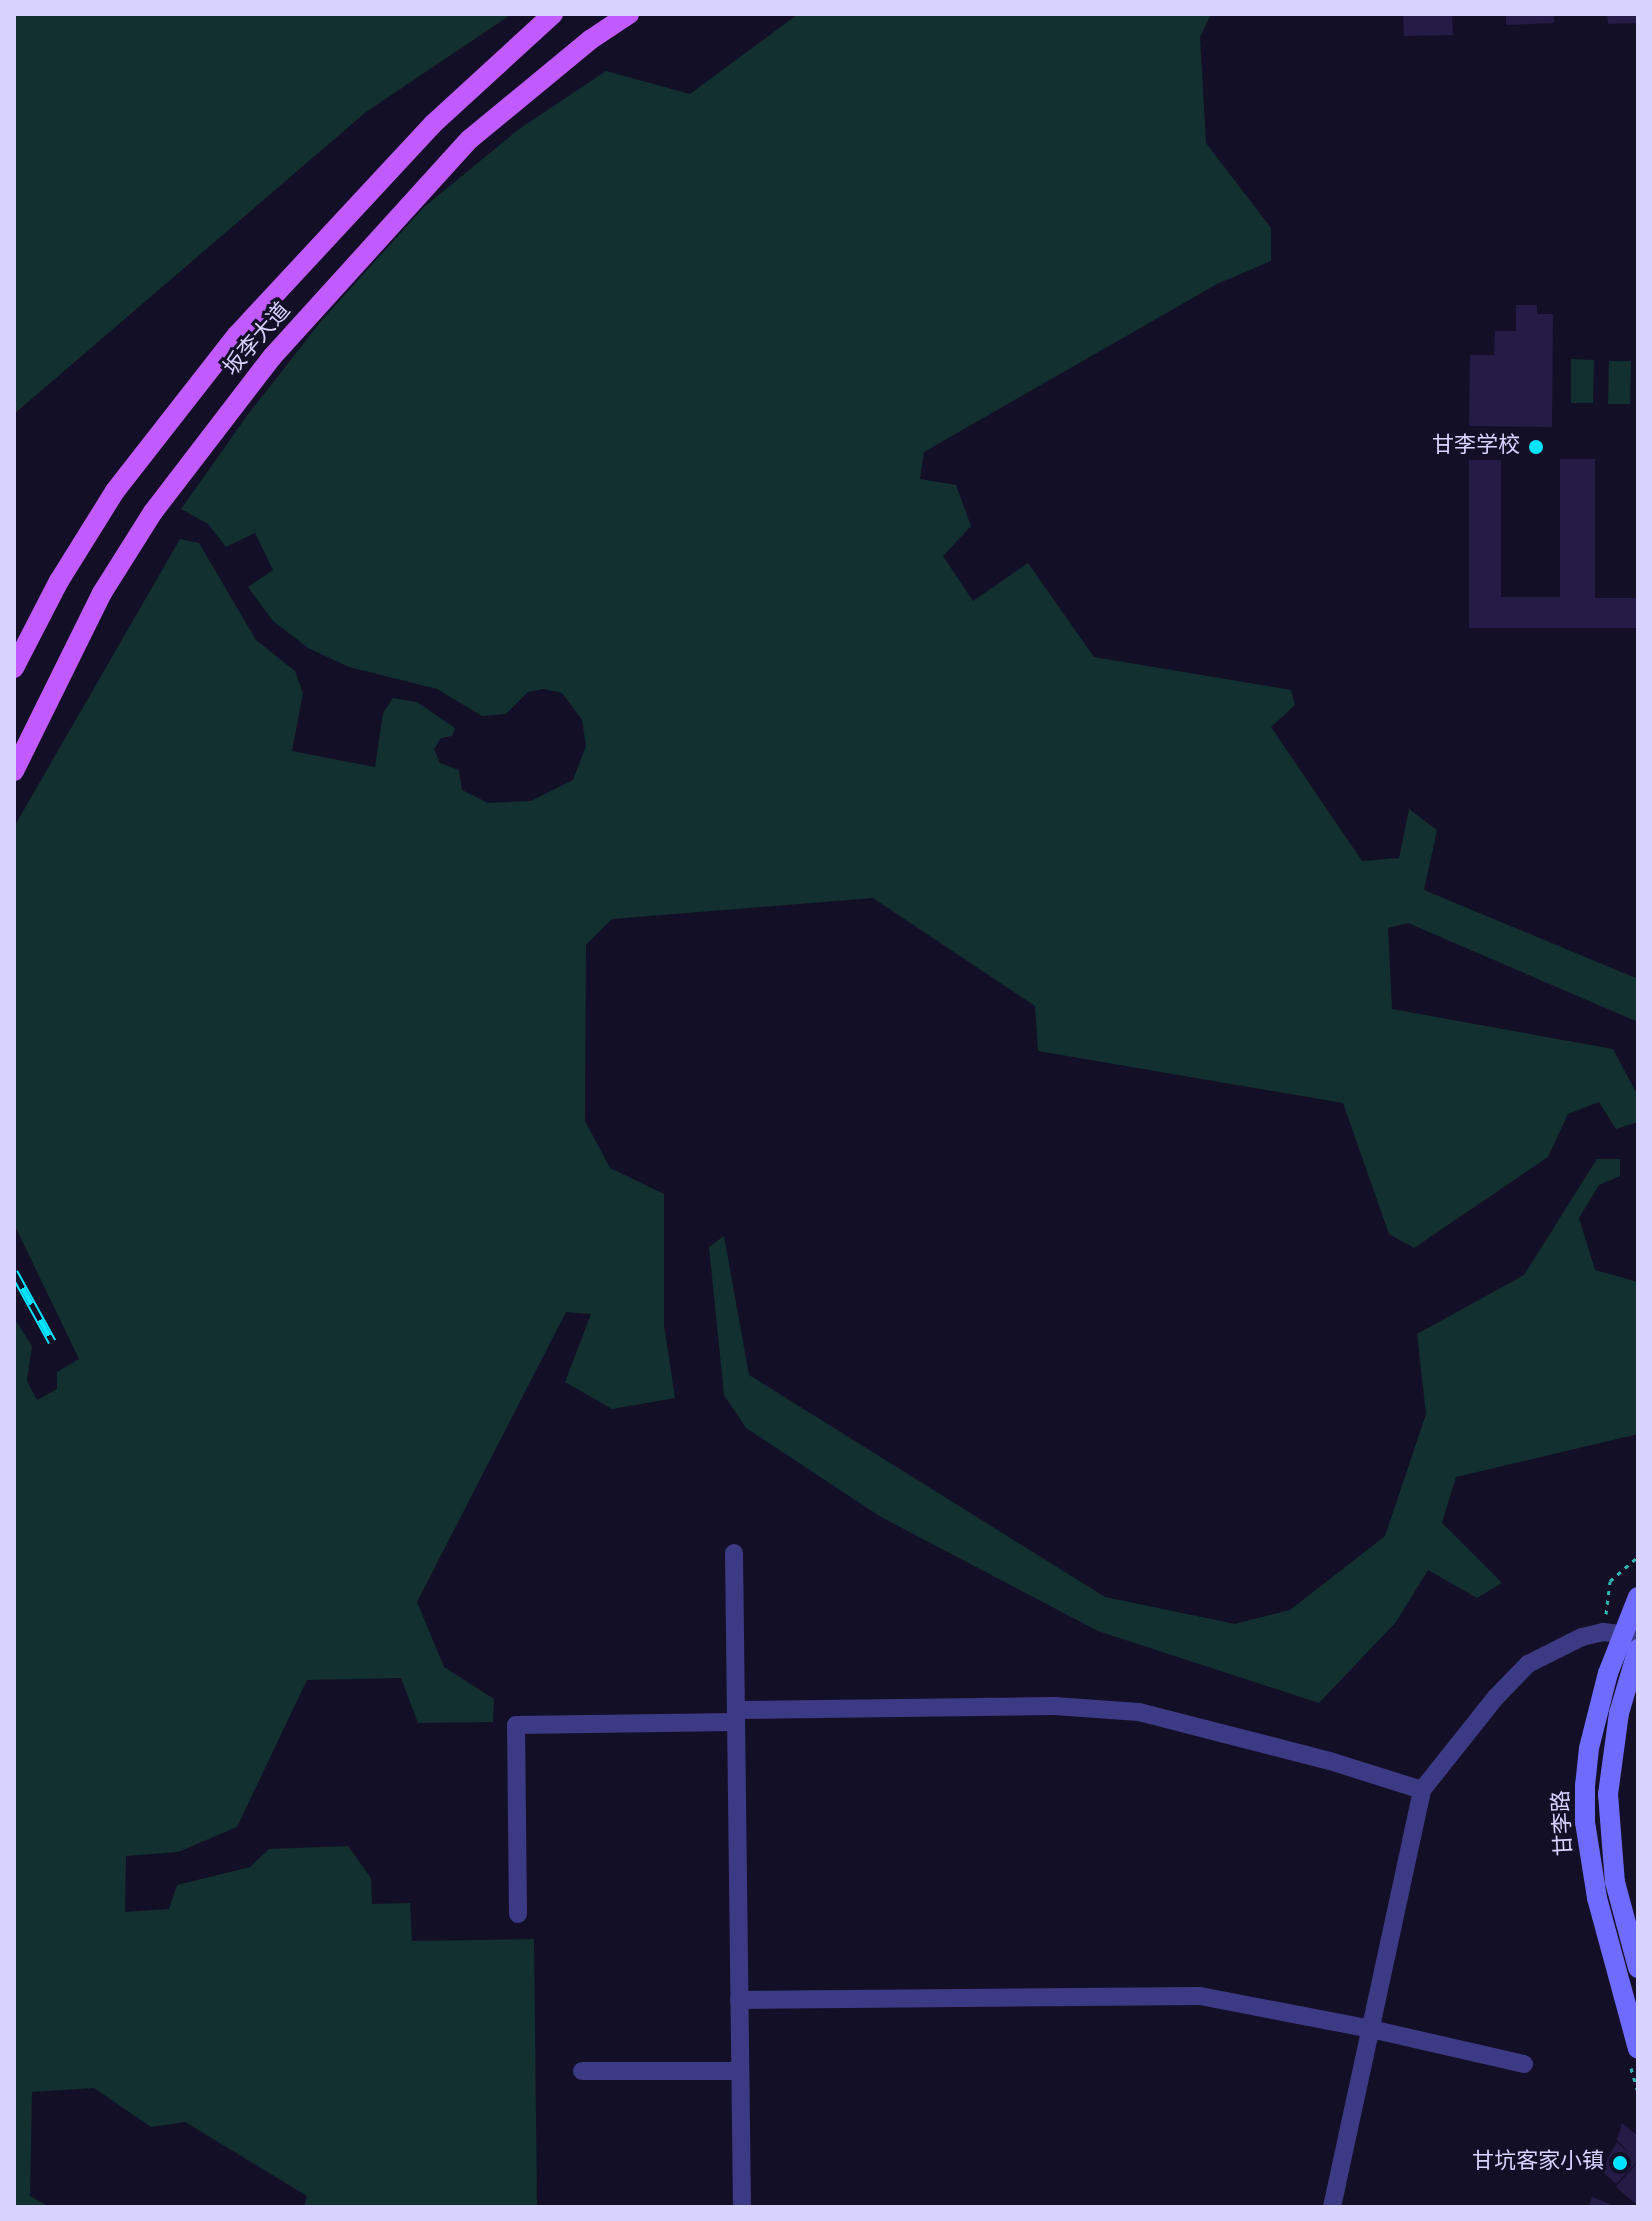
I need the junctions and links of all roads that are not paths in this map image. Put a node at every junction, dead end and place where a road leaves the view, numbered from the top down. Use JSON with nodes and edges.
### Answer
{"nodes":[{"id":1,"x":553,"y":14,"type":"edge"},
{"id":2,"x":629,"y":14,"type":"edge"},
{"id":3,"x":14,"y":668,"type":"edge"},
{"id":4,"x":14,"y":771,"type":"edge"},
{"id":5,"x":734,"y":1553,"type":"dead end"},
{"id":6,"x":1638,"y":1597,"type":"edge"},
{"id":7,"x":1630,"y":1634,"type":"edge"},
{"id":8,"x":1638,"y":1649,"type":"edge"},
{"id":9,"x":736,"y":1716,"type":"junction"},
{"id":10,"x":1422,"y":1790,"type":"junction"},
{"id":11,"x":518,"y":1914,"type":"dead end"},
{"id":12,"x":1638,"y":1968,"type":"edge"},
{"id":13,"x":739,"y":2000,"type":"junction"},
{"id":14,"x":1371,"y":2029,"type":"junction"},
{"id":15,"x":1638,"y":2049,"type":"edge"},
{"id":16,"x":1524,"y":2064,"type":"dead end"},
{"id":17,"x":582,"y":2071,"type":"dead end"},
{"id":18,"x":740,"y":2071,"type":"junction"},
{"id":19,"x":742,"y":2207,"type":"edge"},
{"id":20,"x":1332,"y":2207,"type":"edge"}],
"edges":[{"from":1,"to":3,"type":"main road","name":"坂李大道"},
{"from":2,"to":4,"type":"main road","name":"坂李大道"},
{"from":5,"to":9,"type":"street"},
{"from":6,"to":7,"type":"main road","name":"甘李路"},
{"from":7,"to":10,"type":"street"},
{"from":7,"to":15,"type":"main road","name":"甘李路"},
{"from":8,"to":12,"type":"main road","name":"甘李路"},
{"from":9,"to":10,"type":"street"},
{"from":9,"to":11,"type":"street"},
{"from":9,"to":13,"type":"street"},
{"from":10,"to":14,"type":"street"},
{"from":13,"to":14,"type":"street"},
{"from":13,"to":18,"type":"street"},
{"from":14,"to":16,"type":"street"},
{"from":14,"to":20,"type":"street"},
{"from":17,"to":18,"type":"street"},
{"from":18,"to":19,"type":"street"}]}
